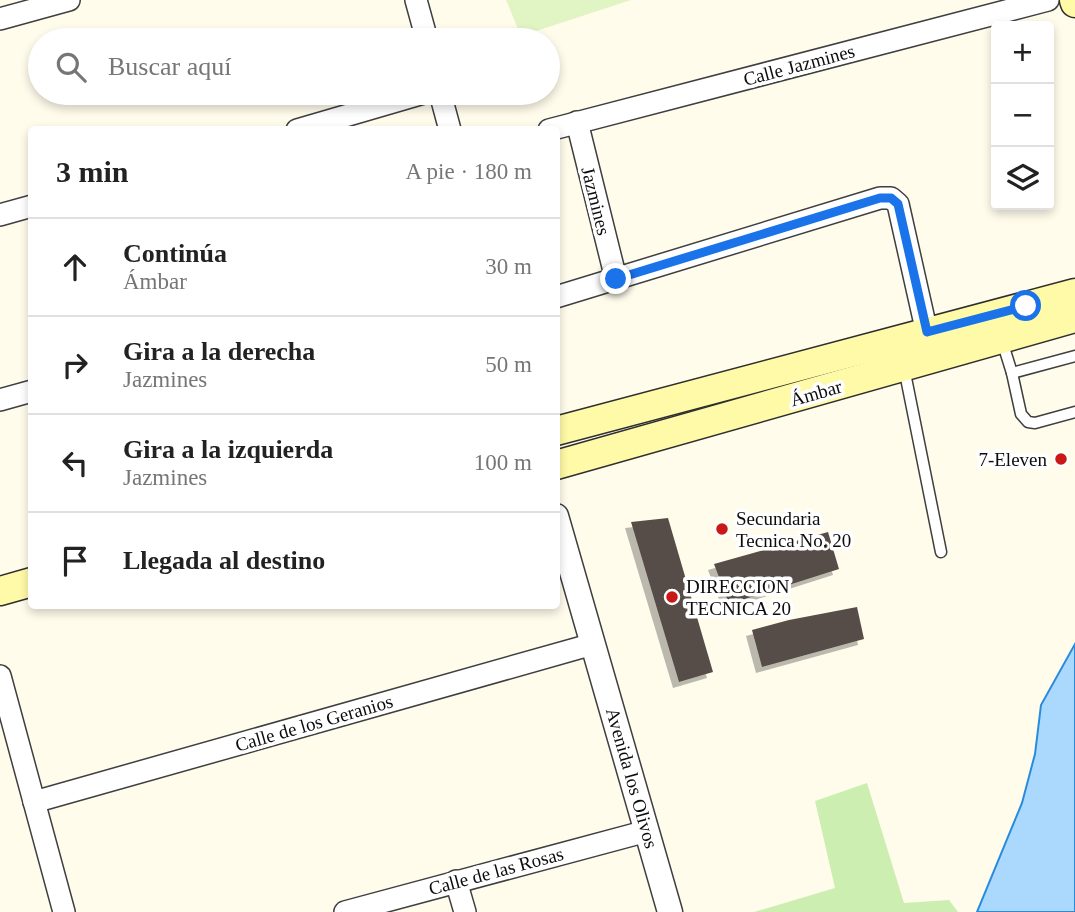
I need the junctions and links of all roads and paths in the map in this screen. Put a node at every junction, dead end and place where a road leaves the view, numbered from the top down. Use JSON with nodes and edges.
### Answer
{"nodes":[{"id":1,"x":69,"y":0,"type":"edge"},
{"id":2,"x":416,"y":0,"type":"edge"},
{"id":3,"x":1048,"y":0,"type":"edge"},
{"id":4,"x":0,"y":19,"type":"edge"},
{"id":5,"x":423,"y":28,"type":"edge"},
{"id":6,"x":383,"y":105,"type":"edge"},
{"id":7,"x":443,"y":105,"type":"edge"},
{"id":8,"x":577,"y":122,"type":"junction"},
{"id":9,"x":311,"y":126,"type":"edge"},
{"id":10,"x":449,"y":126,"type":"edge"},
{"id":11,"x":560,"y":127,"type":"edge"},
{"id":12,"x":28,"y":207,"type":"edge"},
{"id":13,"x":0,"y":215,"type":"edge"},
{"id":14,"x":616,"y":279,"type":"junction"},
{"id":15,"x":1075,"y":293,"type":"edge"},
{"id":16,"x":560,"y":296,"type":"edge"},
{"id":17,"x":1075,"y":318,"type":"edge"},
{"id":18,"x":927,"y":332,"type":"junction"},
{"id":19,"x":1001,"y":339,"type":"junction"},
{"id":20,"x":1075,"y":356,"type":"edge"},
{"id":21,"x":904,"y":368,"type":"junction"},
{"id":22,"x":1012,"y":373,"type":"junction"},
{"id":23,"x":28,"y":392,"type":"edge"},
{"id":24,"x":0,"y":400,"type":"edge"},
{"id":25,"x":1075,"y":412,"type":"edge"},
{"id":26,"x":560,"y":430,"type":"edge"},
{"id":27,"x":560,"y":464,"type":"edge"},
{"id":28,"x":560,"y":530,"type":"edge"},
{"id":29,"x":941,"y":552,"type":"dead end"},
{"id":30,"x":28,"y":583,"type":"edge"},
{"id":31,"x":0,"y":592,"type":"edge"},
{"id":32,"x":593,"y":644,"type":"junction"},
{"id":33,"x":0,"y":676,"type":"edge"},
{"id":34,"x":34,"y":802,"type":"junction"},
{"id":35,"x":647,"y":831,"type":"junction"},
{"id":36,"x":456,"y":881,"type":"junction"},
{"id":37,"x":64,"y":912,"type":"edge"},
{"id":38,"x":345,"y":912,"type":"edge"},
{"id":39,"x":465,"y":912,"type":"edge"},
{"id":40,"x":670,"y":912,"type":"edge"}],
"edges":[{"from":1,"to":4,"type":"street"},
{"from":2,"to":5,"type":"street"},
{"from":3,"to":8,"type":"street","name":"Calle Jazmines"},
{"from":6,"to":9,"type":"street"},
{"from":7,"to":10,"type":"street"},
{"from":8,"to":11,"type":"street","name":"Calle Jazmines"},
{"from":8,"to":14,"type":"street","name":"Jazmines"},
{"from":12,"to":13,"type":"street"},
{"from":14,"to":16,"type":"street"},
{"from":14,"to":18,"type":"street"},
{"from":15,"to":18,"type":"main road","name":"Ámbar"},
{"from":17,"to":19,"type":"main road","name":"Ámbar"},
{"from":18,"to":26,"type":"main road","name":"Ámbar"},
{"from":19,"to":21,"type":"main road","name":"Ámbar"},
{"from":19,"to":22,"type":"lane"},
{"from":20,"to":22,"type":"lane"},
{"from":21,"to":27,"type":"main road","name":"Ámbar"},
{"from":21,"to":29,"type":"lane"},
{"from":22,"to":25,"type":"lane"},
{"from":23,"to":24,"type":"street"},
{"from":28,"to":32,"type":"street","name":"Avenida los Olivos"},
{"from":30,"to":31,"type":"main road"},
{"from":32,"to":34,"type":"street","name":"Calle de los Geranios"},
{"from":32,"to":35,"type":"street","name":"Avenida los Olivos"},
{"from":33,"to":34,"type":"street"},
{"from":34,"to":37,"type":"street"},
{"from":35,"to":36,"type":"street","name":"Calle de las Rosas"},
{"from":35,"to":40,"type":"street","name":"Avenida los Olivos"},
{"from":36,"to":38,"type":"street","name":"Calle de las Rosas"},
{"from":36,"to":39,"type":"street"}]}
